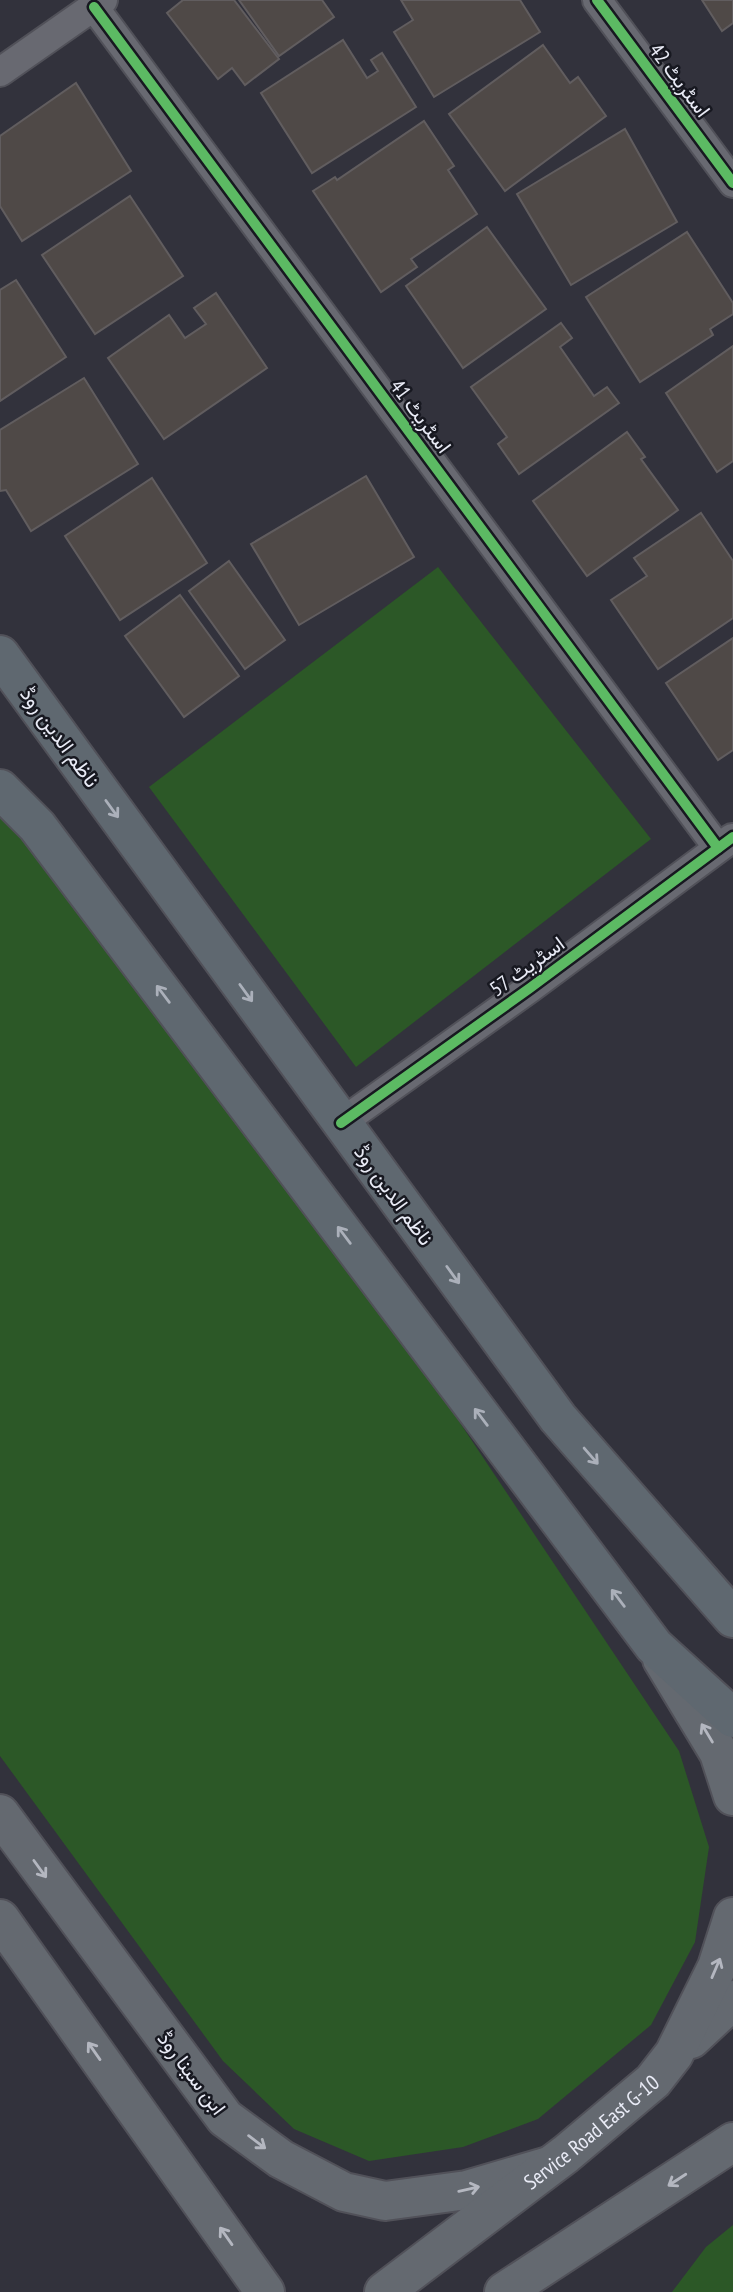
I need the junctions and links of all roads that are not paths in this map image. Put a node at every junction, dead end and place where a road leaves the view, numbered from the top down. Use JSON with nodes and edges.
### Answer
{"nodes":[{"id":1,"x":597,"y":0,"type":"edge"},
{"id":2,"x":98,"y":3,"type":"edge"},
{"id":3,"x":0,"y":72,"type":"edge"},
{"id":4,"x":733,"y":183,"type":"edge"},
{"id":5,"x":0,"y":655,"type":"edge"},
{"id":6,"x":0,"y":775,"type":"edge"},
{"id":7,"x":0,"y":789,"type":"edge"},
{"id":8,"x":37,"y":826,"type":"junction"},
{"id":9,"x":726,"y":843,"type":"edge"},
{"id":10,"x":341,"y":1123,"type":"junction"},
{"id":11,"x":731,"y":1615,"type":"edge"},
{"id":12,"x":654,"y":1646,"type":"junction"},
{"id":13,"x":733,"y":1718,"type":"edge"},
{"id":14,"x":733,"y":1796,"type":"edge"},
{"id":15,"x":0,"y":1814,"type":"edge"},
{"id":16,"x":733,"y":1917,"type":"edge"},
{"id":17,"x":0,"y":1919,"type":"edge"},
{"id":18,"x":733,"y":2000,"type":"edge"},
{"id":19,"x":674,"y":2054,"type":"junction"},
{"id":20,"x":733,"y":2142,"type":"edge"},
{"id":21,"x":549,"y":2166,"type":"junction"},
{"id":22,"x":517,"y":2286,"type":"edge"},
{"id":23,"x":265,"y":2292,"type":"edge"},
{"id":24,"x":384,"y":2292,"type":"edge"}],
"edges":[{"from":1,"to":4,"type":"street","name":"اسٹریٹ 42"},
{"from":2,"to":3,"type":"street"},
{"from":2,"to":9,"type":"street","name":"اسٹریٹ 41"},
{"from":5,"to":10,"type":"main road","name":"ناظم الدین روڈ","one_way":true},
{"from":6,"to":8,"type":"main road"},
{"from":7,"to":8,"type":"main road"},
{"from":12,"to":8,"type":"main road","one_way":true},
{"from":9,"to":10,"type":"street","name":"اسٹریٹ 57"},
{"from":10,"to":11,"type":"main road","name":"ناظم الدین روڈ","one_way":true},
{"from":12,"to":13,"type":"main road"},
{"from":14,"to":12,"type":"main road","one_way":true},
{"from":15,"to":21,"type":"main road","name":"ابن سینا روڈ","one_way":true},
{"from":19,"to":16,"type":"main road","name":"Service Road East G-10","one_way":true},
{"from":23,"to":17,"type":"main road","one_way":true},
{"from":18,"to":19,"type":"main road"},
{"from":19,"to":21,"type":"main road","name":"Service Road East G-10"},
{"from":20,"to":22,"type":"main road","one_way":true},
{"from":21,"to":24,"type":"main road","name":"Service Road East G-10"}]}
